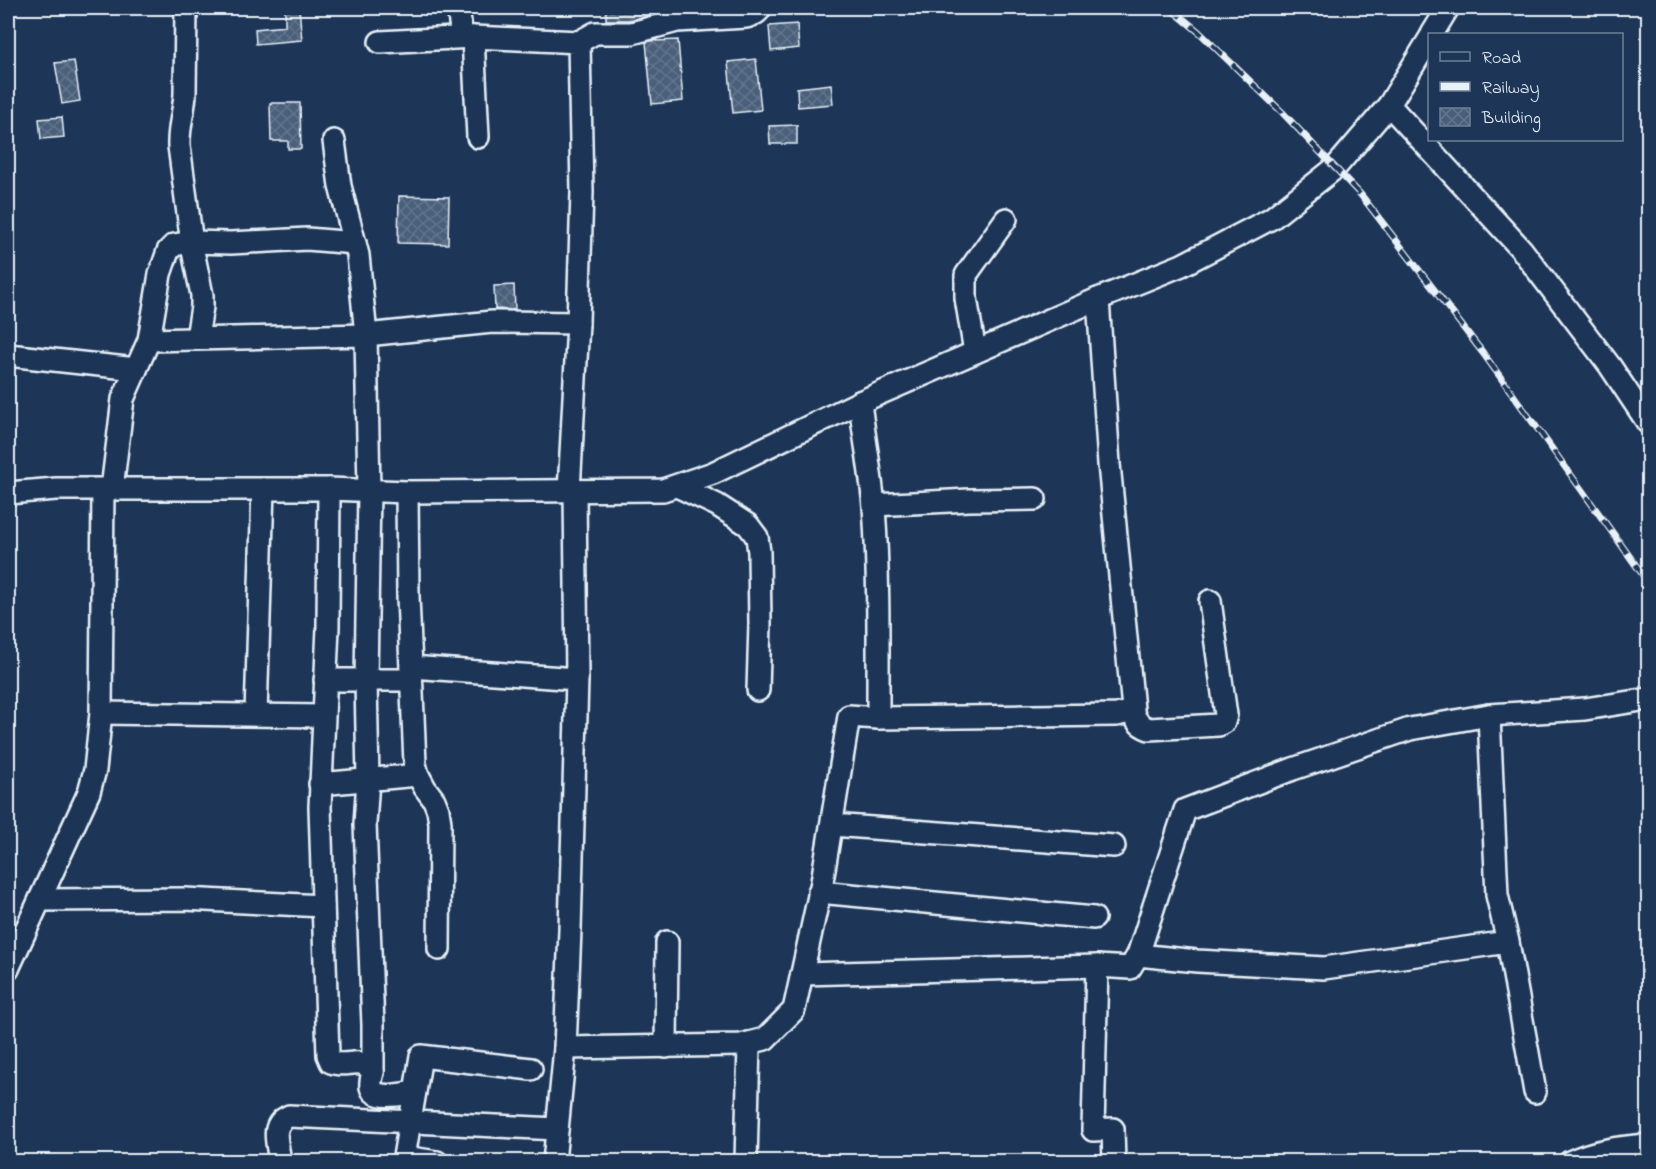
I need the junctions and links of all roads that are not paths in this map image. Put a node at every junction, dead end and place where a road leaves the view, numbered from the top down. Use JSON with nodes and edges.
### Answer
{"nodes":[{"id":1,"x":186,"y":8,"type":"edge"},
{"id":2,"x":458,"y":8,"type":"edge"},
{"id":3,"x":760,"y":8,"type":"edge"},
{"id":4,"x":1448,"y":8,"type":"edge"},
{"id":5,"x":1433,"y":33,"type":"edge"},
{"id":6,"x":468,"y":37,"type":"junction"},
{"id":7,"x":1428,"y":41,"type":"edge"},
{"id":8,"x":380,"y":42,"type":"dead end"},
{"id":9,"x":579,"y":42,"type":"junction"},
{"id":10,"x":1389,"y":105,"type":"junction"},
{"id":11,"x":478,"y":137,"type":"dead end"},
{"id":12,"x":334,"y":141,"type":"dead end"},
{"id":13,"x":1006,"y":219,"type":"dead end"},
{"id":14,"x":192,"y":242,"type":"junction"},
{"id":15,"x":355,"y":243,"type":"junction"},
{"id":16,"x":1098,"y":299,"type":"junction"},
{"id":17,"x":578,"y":322,"type":"junction"},
{"id":18,"x":366,"y":335,"type":"junction"},
{"id":19,"x":197,"y":338,"type":"junction"},
{"id":20,"x":149,"y":339,"type":"junction"},
{"id":21,"x":975,"y":352,"type":"junction"},
{"id":22,"x":8,"y":355,"type":"edge"},
{"id":23,"x":136,"y":369,"type":"junction"},
{"id":24,"x":861,"y":402,"type":"junction"},
{"id":25,"x":1646,"y":415,"type":"edge"},
{"id":26,"x":677,"y":486,"type":"junction"},
{"id":27,"x":107,"y":489,"type":"junction"},
{"id":28,"x":263,"y":489,"type":"junction"},
{"id":29,"x":329,"y":489,"type":"junction"},
{"id":30,"x":369,"y":491,"type":"junction"},
{"id":31,"x":572,"y":491,"type":"junction"},
{"id":32,"x":407,"y":492,"type":"junction"},
{"id":33,"x":8,"y":493,"type":"edge"},
{"id":34,"x":1035,"y":499,"type":"dead end"},
{"id":35,"x":873,"y":505,"type":"junction"},
{"id":36,"x":1210,"y":601,"type":"dead end"},
{"id":37,"x":411,"y":673,"type":"junction"},
{"id":38,"x":577,"y":679,"type":"junction"},
{"id":39,"x":325,"y":680,"type":"junction"},
{"id":40,"x":366,"y":680,"type":"junction"},
{"id":41,"x":758,"y":690,"type":"dead end"},
{"id":42,"x":1648,"y":699,"type":"edge"},
{"id":43,"x":1132,"y":711,"type":"junction"},
{"id":44,"x":101,"y":713,"type":"junction"},
{"id":45,"x":256,"y":715,"type":"junction"},
{"id":46,"x":1489,"y":715,"type":"junction"},
{"id":47,"x":323,"y":716,"type":"junction"},
{"id":48,"x":878,"y":718,"type":"junction"},
{"id":49,"x":418,"y":775,"type":"junction"},
{"id":50,"x":368,"y":780,"type":"junction"},
{"id":51,"x":320,"y":784,"type":"junction"},
{"id":52,"x":832,"y":825,"type":"junction"},
{"id":53,"x":1114,"y":846,"type":"dead end"},
{"id":54,"x":819,"y":892,"type":"junction"},
{"id":55,"x":40,"y":900,"type":"junction"},
{"id":56,"x":323,"y":906,"type":"junction"},
{"id":57,"x":1094,"y":918,"type":"dead end"},
{"id":58,"x":667,"y":942,"type":"dead end"},
{"id":59,"x":1509,"y":942,"type":"junction"},
{"id":60,"x":439,"y":949,"type":"dead end"},
{"id":61,"x":1138,"y":955,"type":"junction"},
{"id":62,"x":1097,"y":966,"type":"junction"},
{"id":63,"x":8,"y":969,"type":"edge"},
{"id":64,"x":802,"y":974,"type":"junction"},
{"id":65,"x":749,"y":1043,"type":"junction"},
{"id":66,"x":666,"y":1047,"type":"junction"},
{"id":67,"x":565,"y":1048,"type":"junction"},
{"id":68,"x":531,"y":1069,"type":"dead end"},
{"id":69,"x":373,"y":1072,"type":"junction"},
{"id":70,"x":415,"y":1091,"type":"junction"},
{"id":71,"x":1535,"y":1092,"type":"dead end"},
{"id":72,"x":410,"y":1122,"type":"junction"},
{"id":73,"x":557,"y":1129,"type":"junction"},
{"id":74,"x":1648,"y":1145,"type":"edge"},
{"id":75,"x":280,"y":1161,"type":"edge"},
{"id":76,"x":437,"y":1161,"type":"edge"},
{"id":77,"x":554,"y":1161,"type":"edge"},
{"id":78,"x":746,"y":1161,"type":"edge"},
{"id":79,"x":1114,"y":1161,"type":"edge"},
{"id":80,"x":1570,"y":1161,"type":"edge"}],
"edges":[{"from":1,"to":14,"type":"street"},
{"from":2,"to":6,"type":"street"},
{"from":3,"to":9,"type":"street"},
{"from":4,"to":5,"type":"street"},
{"from":6,"to":8,"type":"street"},
{"from":6,"to":9,"type":"street"},
{"from":6,"to":11,"type":"street"},
{"from":7,"to":10,"type":"street"},
{"from":9,"to":17,"type":"street"},
{"from":10,"to":16,"type":"street"},
{"from":10,"to":25,"type":"street"},
{"from":12,"to":15,"type":"street"},
{"from":13,"to":21,"type":"street"},
{"from":14,"to":15,"type":"street"},
{"from":14,"to":19,"type":"street"},
{"from":14,"to":20,"type":"street"},
{"from":15,"to":18,"type":"street"},
{"from":16,"to":21,"type":"street"},
{"from":16,"to":43,"type":"street"},
{"from":17,"to":18,"type":"street"},
{"from":17,"to":31,"type":"street"},
{"from":18,"to":19,"type":"street"},
{"from":18,"to":30,"type":"street"},
{"from":19,"to":20,"type":"street"},
{"from":20,"to":23,"type":"street"},
{"from":21,"to":24,"type":"street"},
{"from":22,"to":23,"type":"street"},
{"from":23,"to":27,"type":"street"},
{"from":24,"to":26,"type":"street"},
{"from":24,"to":35,"type":"street"},
{"from":26,"to":31,"type":"street"},
{"from":26,"to":41,"type":"street"},
{"from":27,"to":28,"type":"street"},
{"from":27,"to":33,"type":"street"},
{"from":27,"to":44,"type":"street"},
{"from":28,"to":29,"type":"street"},
{"from":28,"to":45,"type":"street"},
{"from":29,"to":30,"type":"street"},
{"from":29,"to":39,"type":"street"},
{"from":30,"to":32,"type":"street"},
{"from":30,"to":40,"type":"street"},
{"from":31,"to":32,"type":"street"},
{"from":31,"to":38,"type":"street"},
{"from":32,"to":37,"type":"street"},
{"from":34,"to":35,"type":"street"},
{"from":35,"to":48,"type":"street"},
{"from":36,"to":43,"type":"street"},
{"from":37,"to":38,"type":"street"},
{"from":37,"to":40,"type":"street"},
{"from":37,"to":49,"type":"street"},
{"from":38,"to":67,"type":"street"},
{"from":39,"to":40,"type":"street"},
{"from":39,"to":47,"type":"street"},
{"from":40,"to":50,"type":"street"},
{"from":42,"to":46,"type":"street"},
{"from":43,"to":48,"type":"street"},
{"from":44,"to":45,"type":"street"},
{"from":44,"to":55,"type":"street"},
{"from":45,"to":47,"type":"street"},
{"from":46,"to":59,"type":"street"},
{"from":46,"to":61,"type":"street"},
{"from":47,"to":51,"type":"street"},
{"from":48,"to":52,"type":"street"},
{"from":49,"to":50,"type":"street"},
{"from":49,"to":60,"type":"street"},
{"from":50,"to":51,"type":"street"},
{"from":50,"to":69,"type":"street"},
{"from":51,"to":56,"type":"street"},
{"from":52,"to":53,"type":"street"},
{"from":52,"to":54,"type":"street"},
{"from":54,"to":57,"type":"street"},
{"from":54,"to":64,"type":"street"},
{"from":55,"to":56,"type":"street"},
{"from":55,"to":63,"type":"street"},
{"from":56,"to":69,"type":"street"},
{"from":58,"to":66,"type":"street"},
{"from":59,"to":61,"type":"street"},
{"from":59,"to":71,"type":"street"},
{"from":61,"to":62,"type":"street"},
{"from":62,"to":64,"type":"street"},
{"from":62,"to":79,"type":"street"},
{"from":64,"to":65,"type":"street"},
{"from":65,"to":66,"type":"street"},
{"from":65,"to":78,"type":"street"},
{"from":66,"to":67,"type":"street"},
{"from":67,"to":73,"type":"street"},
{"from":68,"to":70,"type":"street"},
{"from":69,"to":70,"type":"street"},
{"from":70,"to":72,"type":"street"},
{"from":72,"to":73,"type":"street"},
{"from":72,"to":75,"type":"street"},
{"from":72,"to":76,"type":"street"},
{"from":73,"to":77,"type":"street"},
{"from":74,"to":80,"type":"street"}]}
